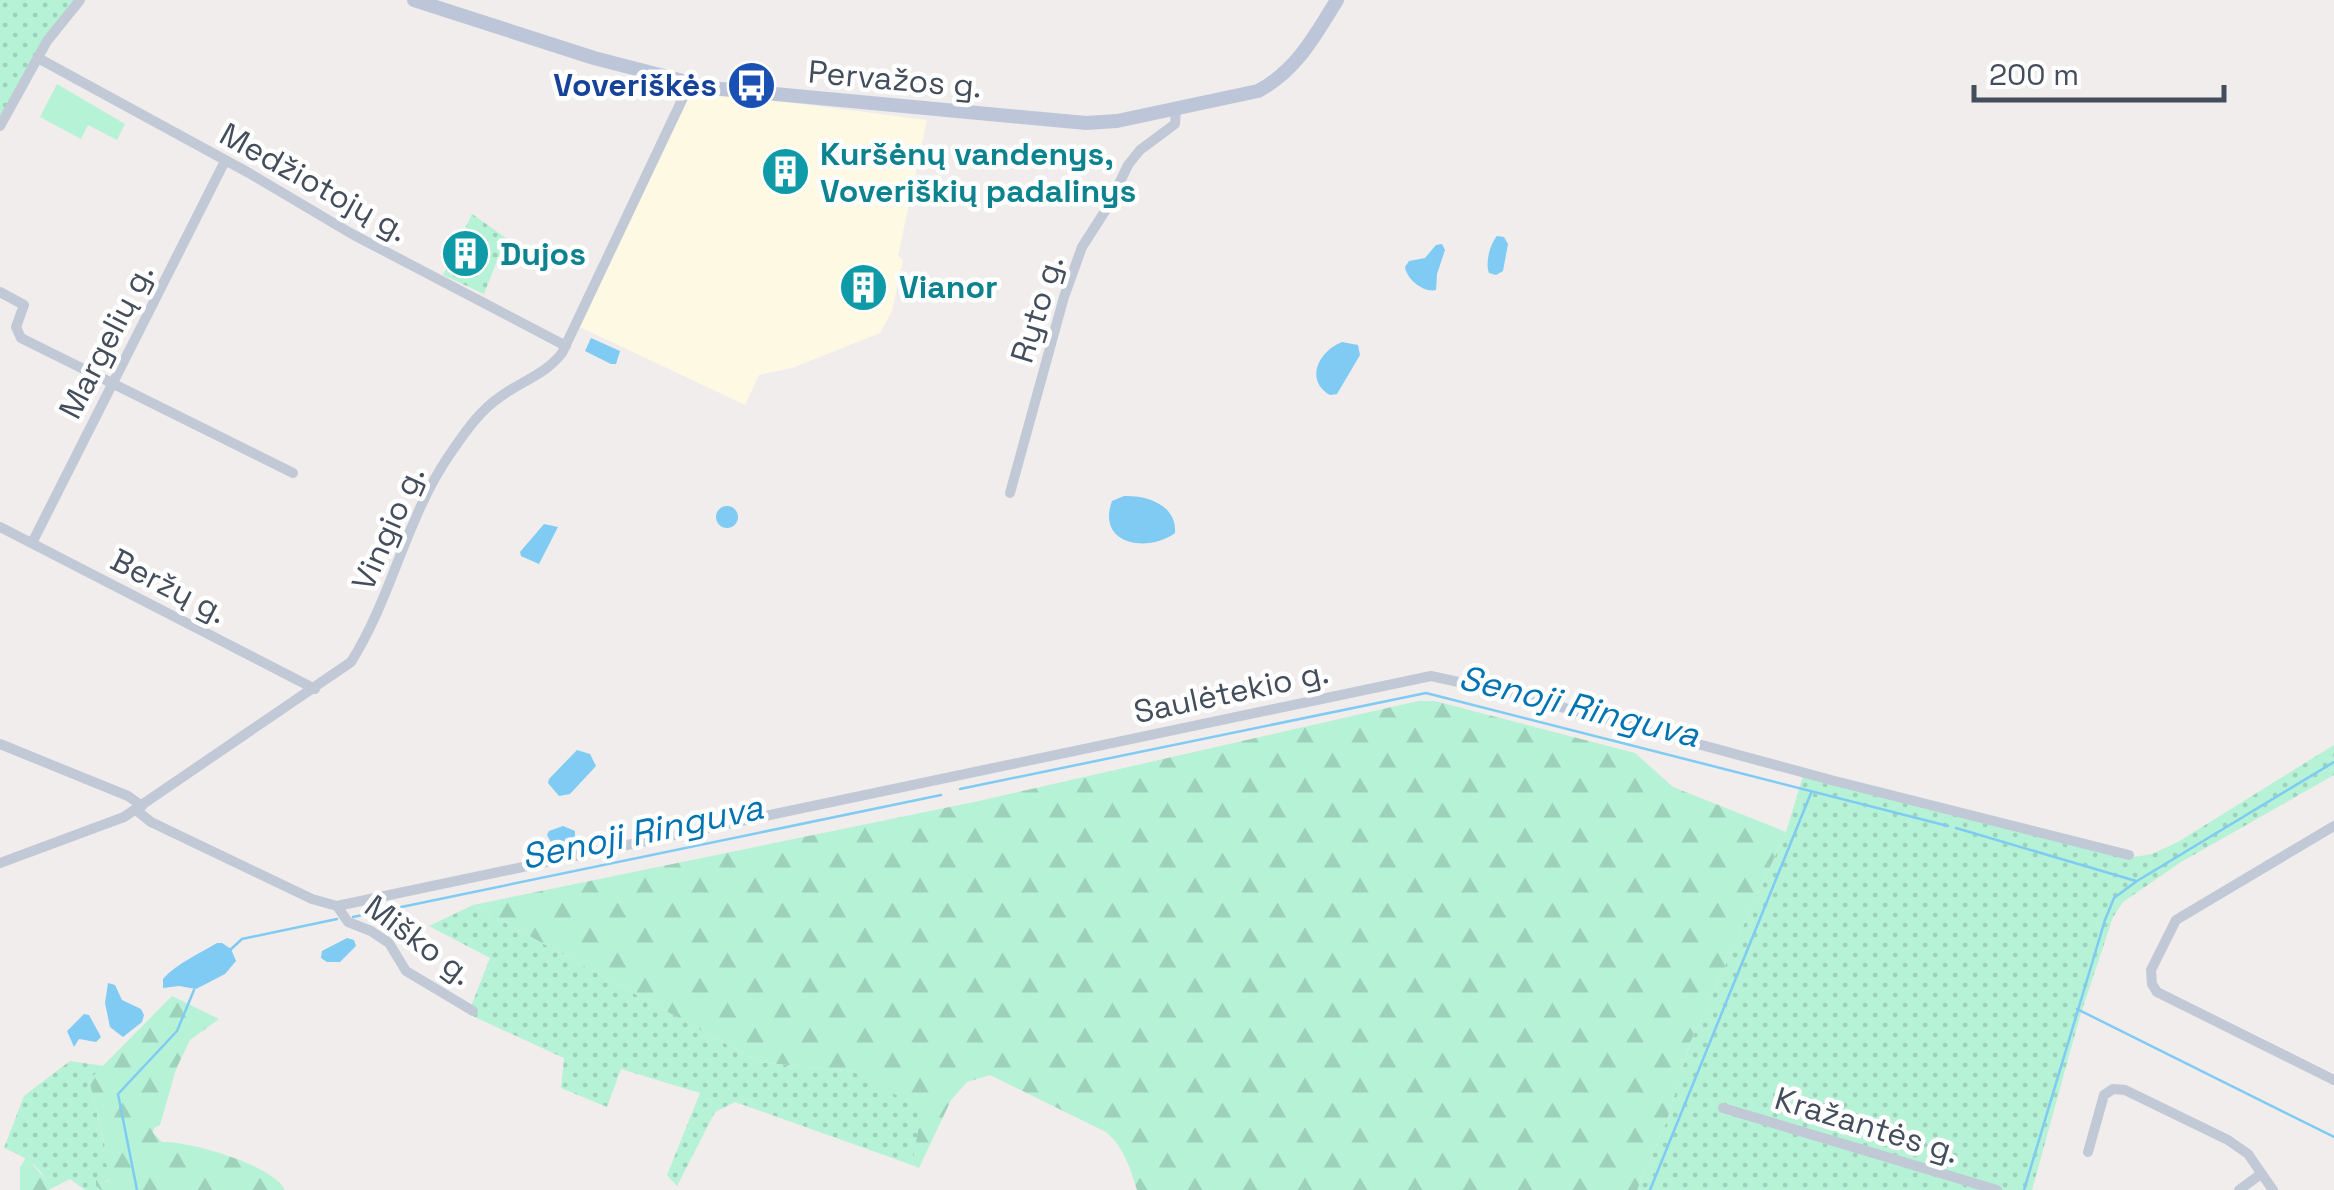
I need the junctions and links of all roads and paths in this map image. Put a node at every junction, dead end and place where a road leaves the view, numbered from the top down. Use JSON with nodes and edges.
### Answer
{"nodes":[{"id":1,"x":80,"y":0,"type":"edge"},
{"id":2,"x":414,"y":0,"type":"edge"},
{"id":3,"x":1337,"y":0,"type":"edge"},
{"id":4,"x":38,"y":58,"type":"junction"},
{"id":5,"x":690,"y":84,"type":"junction"},
{"id":6,"x":1176,"y":109,"type":"junction"},
{"id":7,"x":0,"y":126,"type":"edge"},
{"id":8,"x":225,"y":161,"type":"junction"},
{"id":9,"x":0,"y":292,"type":"edge"},
{"id":10,"x":566,"y":346,"type":"junction"},
{"id":11,"x":112,"y":384,"type":"junction"},
{"id":12,"x":292,"y":474,"type":"dead end"},
{"id":13,"x":1010,"y":493,"type":"dead end"},
{"id":14,"x":0,"y":527,"type":"edge"},
{"id":15,"x":32,"y":543,"type":"junction"},
{"id":16,"x":315,"y":688,"type":"junction"},
{"id":17,"x":0,"y":744,"type":"edge"},
{"id":18,"x":139,"y":808,"type":"junction"},
{"id":19,"x":2334,"y":826,"type":"edge"},
{"id":20,"x":2128,"y":855,"type":"dead end"},
{"id":21,"x":0,"y":864,"type":"edge"},
{"id":22,"x":338,"y":906,"type":"junction"},
{"id":23,"x":473,"y":1011,"type":"dead end"},
{"id":24,"x":2334,"y":1080,"type":"edge"},
{"id":25,"x":1723,"y":1108,"type":"dead end"},
{"id":26,"x":2088,"y":1152,"type":"dead end"},
{"id":27,"x":2261,"y":1174,"type":"junction"},
{"id":28,"x":1997,"y":1190,"type":"edge"},
{"id":29,"x":2239,"y":1190,"type":"edge"},
{"id":30,"x":2273,"y":1190,"type":"edge"}],
"edges":[{"from":1,"to":4,"type":"street"},
{"from":2,"to":5,"type":"main road","name":"Pervažos g."},
{"from":3,"to":6,"type":"main road","name":"Pervažos g."},
{"from":4,"to":7,"type":"street"},
{"from":4,"to":8,"type":"street","name":"Medžiotojų g."},
{"from":5,"to":6,"type":"main road","name":"Pervažos g."},
{"from":5,"to":10,"type":"street","name":"Vingio g."},
{"from":6,"to":13,"type":"street","name":"Ryto g."},
{"from":8,"to":10,"type":"street","name":"Medžiotojų g."},
{"from":8,"to":11,"type":"street","name":"Margelių g."},
{"from":9,"to":11,"type":"street"},
{"from":10,"to":16,"type":"street","name":"Vingio g."},
{"from":11,"to":12,"type":"street"},
{"from":11,"to":15,"type":"street","name":"Margelių g."},
{"from":14,"to":15,"type":"street","name":"Beržų g."},
{"from":15,"to":16,"type":"street","name":"Beržų g."},
{"from":16,"to":18,"type":"street","name":"Vingio g."},
{"from":17,"to":18,"type":"street","name":"Miško g."},
{"from":18,"to":21,"type":"street","name":"Vingio g."},
{"from":18,"to":22,"type":"street","name":"Miško g."},
{"from":19,"to":24,"type":"street"},
{"from":20,"to":22,"type":"street","name":"Saulėtekio g."},
{"from":22,"to":23,"type":"street","name":"Miško g."},
{"from":25,"to":28,"type":"street","name":"Kražantės g."},
{"from":26,"to":27,"type":"street"},
{"from":27,"to":29,"type":"street"},
{"from":27,"to":30,"type":"street"}]}
